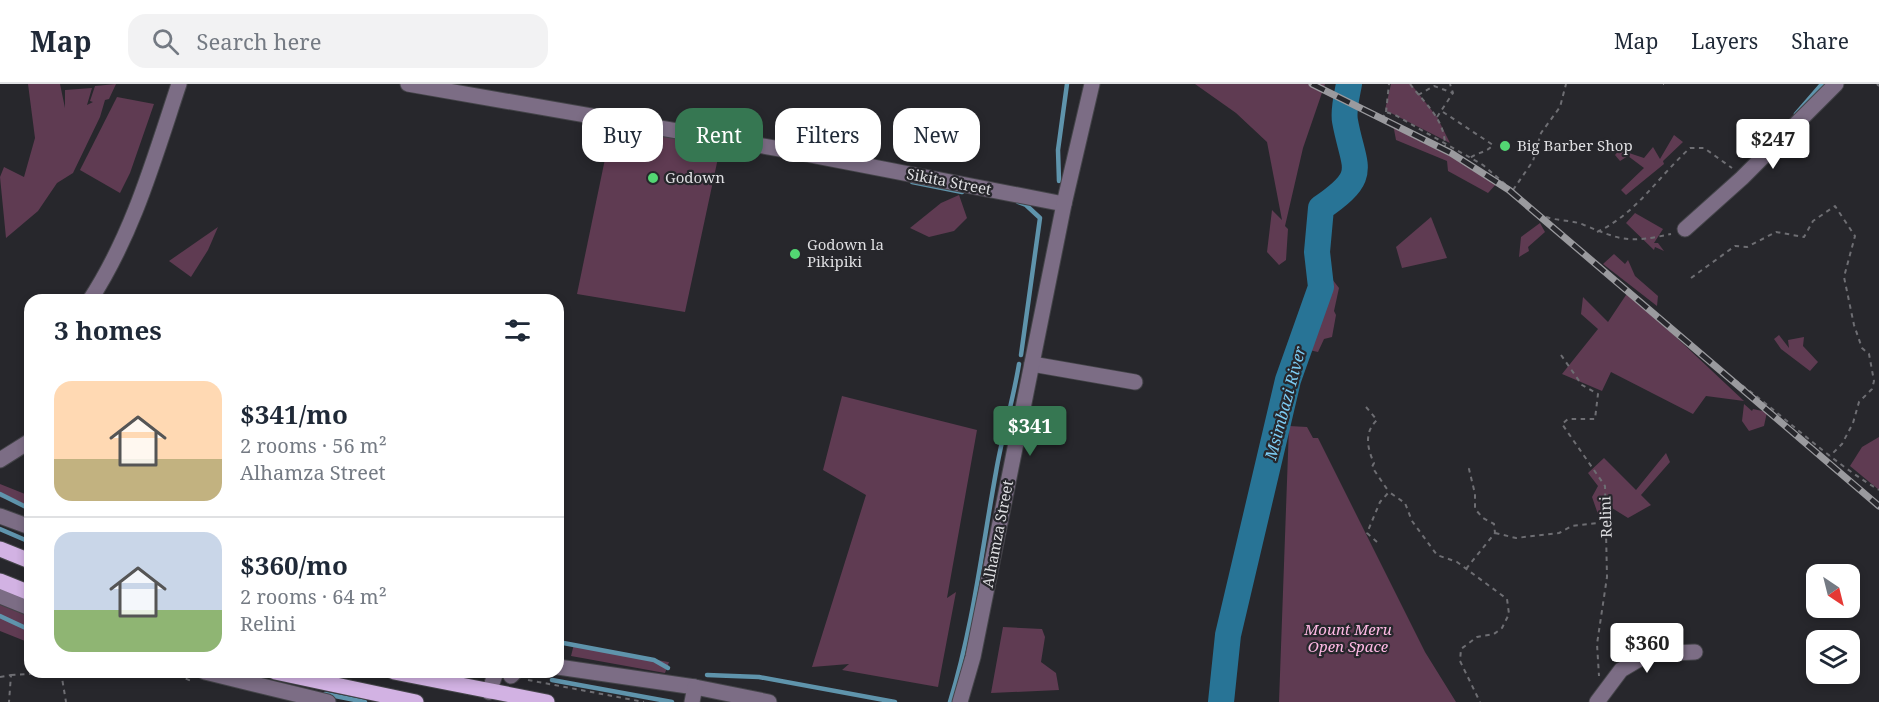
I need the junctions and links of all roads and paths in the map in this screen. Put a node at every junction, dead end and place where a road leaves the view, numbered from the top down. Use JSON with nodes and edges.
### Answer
{"nodes":[{"id":1,"x":179,"y":84,"type":"edge"},
{"id":2,"x":408,"y":84,"type":"edge"},
{"id":3,"x":1092,"y":84,"type":"edge"},
{"id":4,"x":1389,"y":84,"type":"edge"},
{"id":5,"x":1410,"y":84,"type":"edge"},
{"id":6,"x":1450,"y":84,"type":"edge"},
{"id":7,"x":1566,"y":84,"type":"edge"},
{"id":8,"x":1836,"y":84,"type":"edge"},
{"id":9,"x":1453,"y":93,"type":"junction"},
{"id":10,"x":1418,"y":95,"type":"junction"},
{"id":11,"x":1386,"y":112,"type":"junction"},
{"id":12,"x":1443,"y":112,"type":"junction"},
{"id":13,"x":1437,"y":117,"type":"junction"},
{"id":14,"x":1382,"y":118,"type":"dead end"},
{"id":15,"x":1446,"y":146,"type":"junction"},
{"id":16,"x":1470,"y":158,"type":"junction"},
{"id":17,"x":1742,"y":178,"type":"junction"},
{"id":18,"x":1513,"y":190,"type":"junction"},
{"id":19,"x":1064,"y":204,"type":"junction"},
{"id":20,"x":1543,"y":216,"type":"junction"},
{"id":21,"x":1684,"y":229,"type":"joint"},
{"id":22,"x":1597,"y":232,"type":"junction"},
{"id":23,"x":1691,"y":278,"type":"dead end"},
{"id":24,"x":94,"y":294,"type":"edge"},
{"id":25,"x":1561,"y":355,"type":"dead end"},
{"id":26,"x":1032,"y":364,"type":"junction"},
{"id":27,"x":1135,"y":382,"type":"dead end"},
{"id":28,"x":1366,"y":407,"type":"dead end"},
{"id":29,"x":24,"y":445,"type":"edge"},
{"id":30,"x":1830,"y":456,"type":"junction"},
{"id":31,"x":0,"y":460,"type":"edge"},
{"id":32,"x":1471,"y":466,"type":"dead end"},
{"id":33,"x":1879,"y":489,"type":"edge"},
{"id":34,"x":1389,"y":492,"type":"junction"},
{"id":35,"x":1604,"y":512,"type":"junction"},
{"id":36,"x":0,"y":516,"type":"edge"},
{"id":37,"x":24,"y":525,"type":"edge"},
{"id":38,"x":1495,"y":533,"type":"junction"},
{"id":39,"x":1377,"y":542,"type":"dead end"},
{"id":40,"x":0,"y":549,"type":"edge"},
{"id":41,"x":24,"y":559,"type":"edge"},
{"id":42,"x":1466,"y":569,"type":"junction"},
{"id":43,"x":0,"y":581,"type":"edge"},
{"id":44,"x":24,"y":591,"type":"edge"},
{"id":45,"x":0,"y":596,"type":"edge"},
{"id":46,"x":24,"y":606,"type":"edge"},
{"id":47,"x":1695,"y":652,"type":"dead end"},
{"id":48,"x":564,"y":668,"type":"edge"},
{"id":49,"x":24,"y":674,"type":"edge"},
{"id":50,"x":11,"y":675,"type":"junction"},
{"id":51,"x":0,"y":678,"type":"edge"},
{"id":52,"x":61,"y":678,"type":"edge"},
{"id":53,"x":230,"y":678,"type":"edge"},
{"id":54,"x":302,"y":678,"type":"edge"},
{"id":55,"x":422,"y":678,"type":"edge"},
{"id":56,"x":494,"y":678,"type":"edge"},
{"id":57,"x":532,"y":678,"type":"edge"},
{"id":58,"x":489,"y":692,"type":"junction"},
{"id":59,"x":694,"y":695,"type":"edge"},
{"id":60,"x":1598,"y":701,"type":"edge"},
{"id":61,"x":9,"y":702,"type":"edge"},
{"id":62,"x":66,"y":702,"type":"edge"},
{"id":63,"x":328,"y":702,"type":"edge"},
{"id":64,"x":411,"y":702,"type":"edge"},
{"id":65,"x":547,"y":702,"type":"edge"},
{"id":66,"x":644,"y":702,"type":"edge"},
{"id":67,"x":769,"y":702,"type":"edge"},
{"id":68,"x":960,"y":702,"type":"edge"},
{"id":69,"x":1480,"y":702,"type":"edge"}],
"edges":[{"from":1,"to":24,"type":"street"},
{"from":2,"to":19,"type":"street","name":"Sikita Street"},
{"from":3,"to":19,"type":"street","name":"Alhamza Street"},
{"from":4,"to":11,"type":"path"},
{"from":5,"to":10,"type":"path"},
{"from":6,"to":9,"type":"path"},
{"from":7,"to":18,"type":"path"},
{"from":8,"to":17,"type":"street"},
{"from":9,"to":10,"type":"path"},
{"from":9,"to":12,"type":"path"},
{"from":10,"to":13,"type":"path"},
{"from":11,"to":14,"type":"path"},
{"from":11,"to":15,"type":"path"},
{"from":12,"to":13,"type":"path"},
{"from":12,"to":16,"type":"path"},
{"from":13,"to":15,"type":"path"},
{"from":15,"to":16,"type":"path"},
{"from":16,"to":18,"type":"path"},
{"from":17,"to":21,"type":"street"},
{"from":17,"to":22,"type":"path"},
{"from":18,"to":20,"type":"path"},
{"from":19,"to":26,"type":"street","name":"Alhamza Street"},
{"from":20,"to":22,"type":"path"},
{"from":20,"to":30,"type":"path"},
{"from":21,"to":22,"type":"path"},
{"from":23,"to":30,"type":"path"},
{"from":25,"to":35,"type":"path","name":"Relini"},
{"from":26,"to":27,"type":"street"},
{"from":26,"to":68,"type":"street","name":"Alhamza Street"},
{"from":28,"to":34,"type":"path"},
{"from":29,"to":31,"type":"street"},
{"from":30,"to":33,"type":"path"},
{"from":32,"to":38,"type":"path"},
{"from":34,"to":39,"type":"path"},
{"from":34,"to":42,"type":"path"},
{"from":35,"to":38,"type":"path"},
{"from":35,"to":60,"type":"path","name":"Relini"},
{"from":36,"to":37,"type":"street"},
{"from":38,"to":42,"type":"path"},
{"from":40,"to":41,"type":"main road"},
{"from":42,"to":69,"type":"path"},
{"from":43,"to":44,"type":"main road"},
{"from":45,"to":46,"type":"street"},
{"from":47,"to":60,"type":"street"},
{"from":48,"to":59,"type":"street"},
{"from":49,"to":50,"type":"path"},
{"from":50,"to":51,"type":"path"},
{"from":50,"to":61,"type":"path"},
{"from":52,"to":62,"type":"path"},
{"from":53,"to":63,"type":"street"},
{"from":54,"to":64,"type":"main road"},
{"from":55,"to":58,"type":"main road"},
{"from":56,"to":58,"type":"street"},
{"from":57,"to":66,"type":"path"},
{"from":58,"to":65,"type":"main road"},
{"from":59,"to":67,"type":"street"}]}
